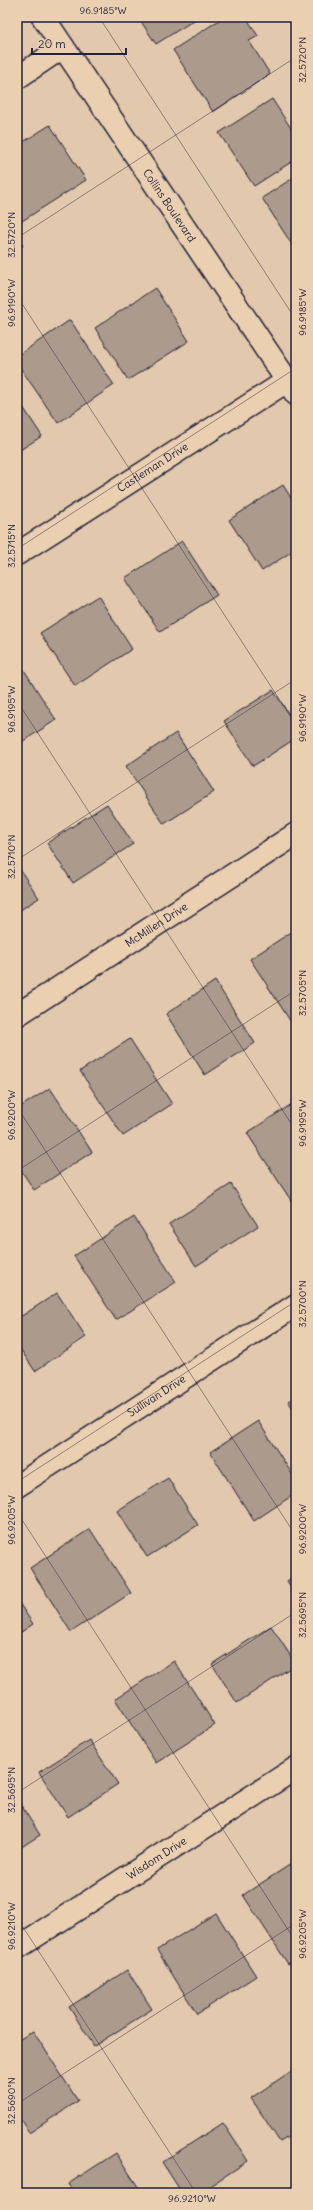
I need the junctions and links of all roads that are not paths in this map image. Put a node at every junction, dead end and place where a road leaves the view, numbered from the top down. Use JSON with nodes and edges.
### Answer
{"nodes":[{"id":1,"x":43,"y":17,"type":"edge"},
{"id":2,"x":63,"y":47,"type":"junction"},
{"id":3,"x":17,"y":78,"type":"edge"},
{"id":4,"x":292,"y":388,"type":"edge"},
{"id":5,"x":17,"y":554,"type":"edge"},
{"id":6,"x":296,"y":834,"type":"edge"},
{"id":7,"x":17,"y":1015,"type":"edge"},
{"id":8,"x":296,"y":1305,"type":"edge"},
{"id":9,"x":17,"y":1486,"type":"edge"},
{"id":10,"x":296,"y":1768,"type":"edge"},
{"id":11,"x":17,"y":1948,"type":"edge"}],
"edges":[{"from":1,"to":2,"type":"street","name":"Collins Boulevard"},
{"from":2,"to":3,"type":"street"},
{"from":2,"to":4,"type":"street","name":"Collins Boulevard"},
{"from":4,"to":5,"type":"street","name":"Castleman Drive"},
{"from":6,"to":7,"type":"street","name":"McMillen Drive"},
{"from":8,"to":9,"type":"street","name":"Sullivan Drive"},
{"from":10,"to":11,"type":"street","name":"Wisdom Drive"}]}
